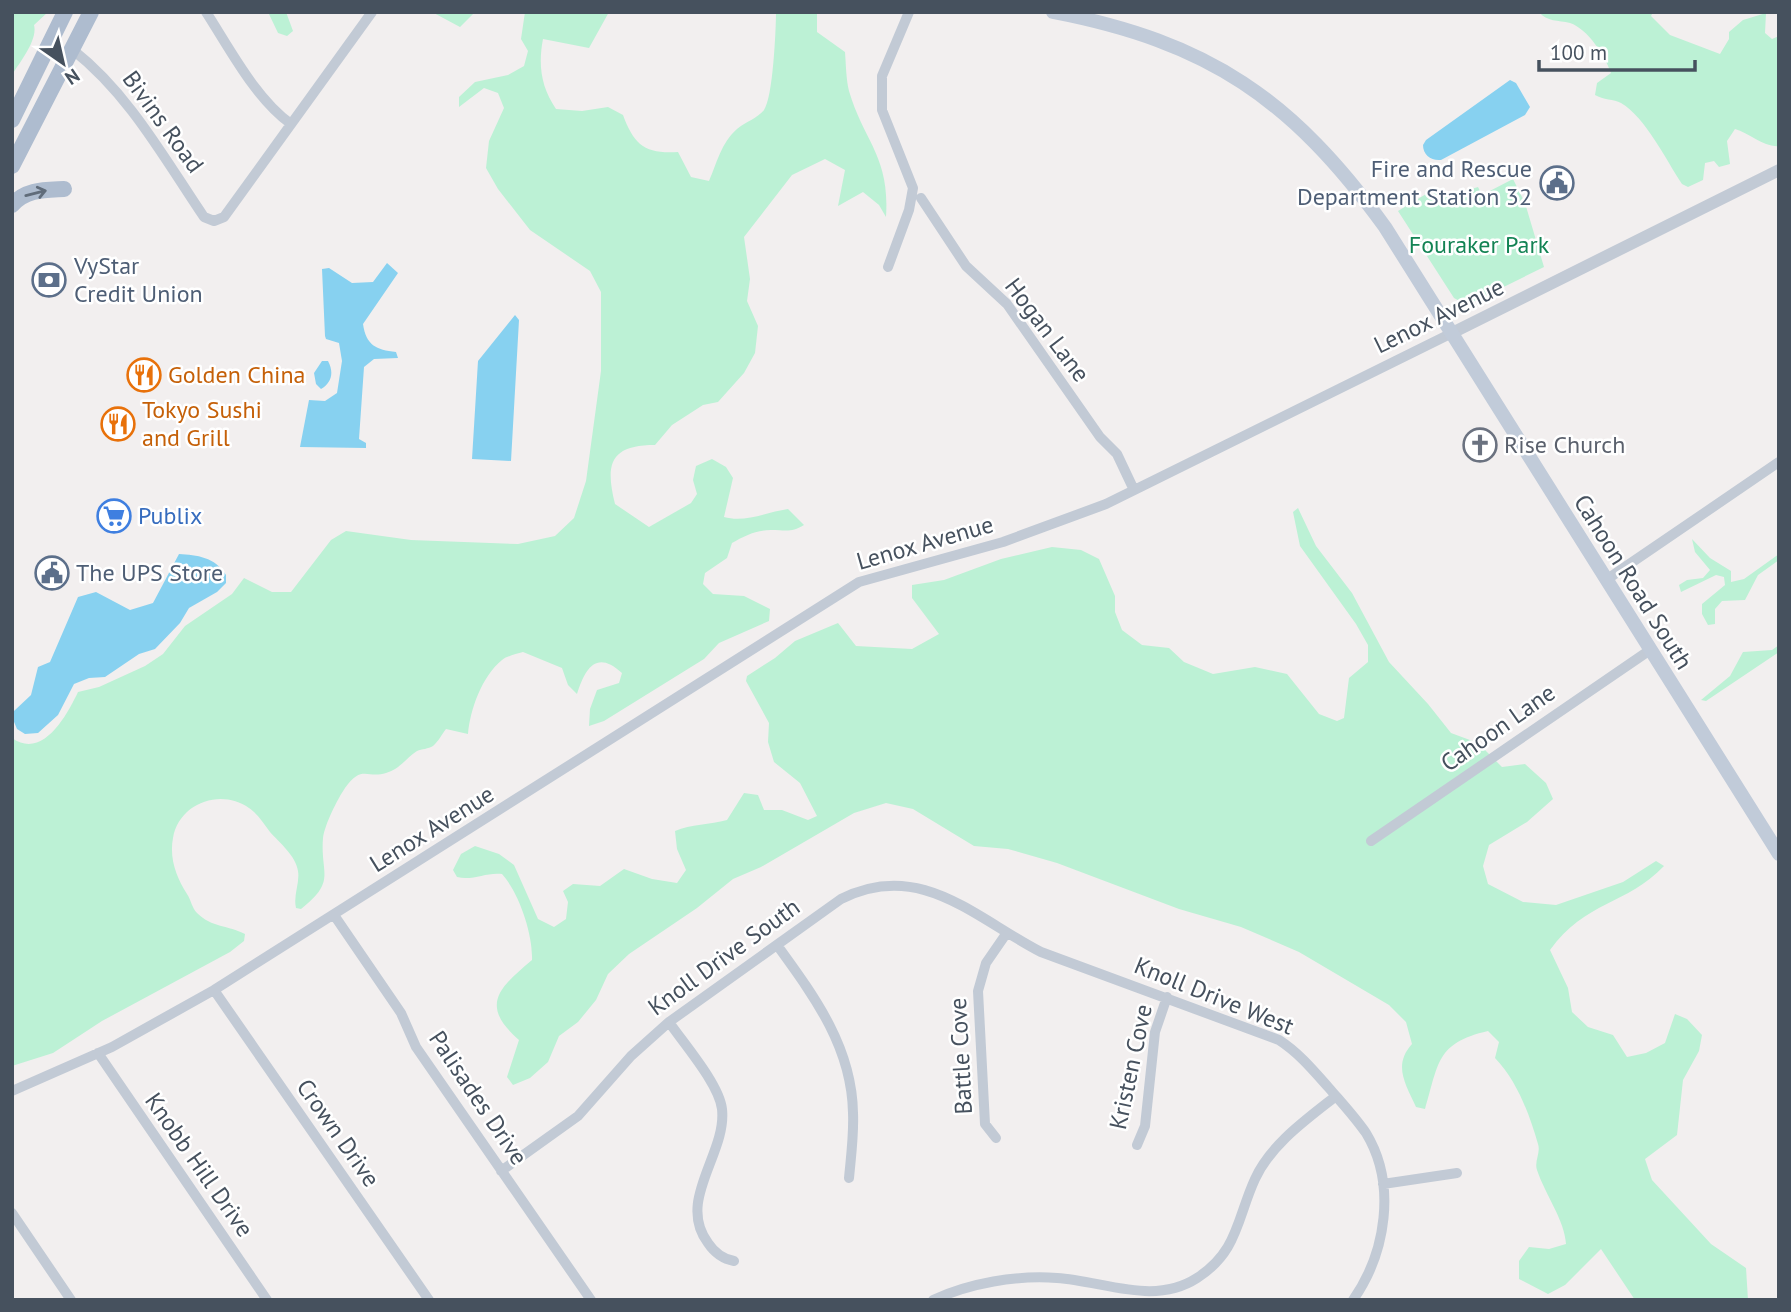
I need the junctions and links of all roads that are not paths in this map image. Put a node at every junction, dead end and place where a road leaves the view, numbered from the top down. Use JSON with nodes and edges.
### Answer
{"nodes":[{"id":1,"x":65,"y":12,"type":"edge"},
{"id":2,"x":91,"y":12,"type":"edge"},
{"id":3,"x":206,"y":12,"type":"edge"},
{"id":4,"x":372,"y":12,"type":"edge"},
{"id":5,"x":909,"y":12,"type":"edge"},
{"id":6,"x":1053,"y":12,"type":"edge"},
{"id":7,"x":73,"y":50,"type":"junction"},
{"id":8,"x":12,"y":120,"type":"edge"},
{"id":9,"x":291,"y":124,"type":"junction"},
{"id":10,"x":12,"y":166,"type":"edge"},
{"id":11,"x":1779,"y":170,"type":"edge"},
{"id":12,"x":64,"y":189,"type":"dead end"},
{"id":13,"x":921,"y":198,"type":"dead end"},
{"id":14,"x":12,"y":205,"type":"edge"},
{"id":15,"x":888,"y":267,"type":"dead end"},
{"id":16,"x":1450,"y":334,"type":"junction"},
{"id":17,"x":1779,"y":462,"type":"edge"},
{"id":18,"x":1134,"y":490,"type":"junction"},
{"id":19,"x":1606,"y":580,"type":"junction"},
{"id":20,"x":1650,"y":650,"type":"junction"},
{"id":21,"x":1371,"y":841,"type":"dead end"},
{"id":22,"x":1777,"y":848,"type":"edge"},
{"id":23,"x":334,"y":915,"type":"junction"},
{"id":24,"x":1006,"y":934,"type":"junction"},
{"id":25,"x":777,"y":944,"type":"junction"},
{"id":26,"x":214,"y":990,"type":"junction"},
{"id":27,"x":1167,"y":997,"type":"junction"},
{"id":28,"x":669,"y":1022,"type":"junction"},
{"id":29,"x":98,"y":1053,"type":"junction"},
{"id":30,"x":12,"y":1091,"type":"edge"},
{"id":31,"x":1336,"y":1096,"type":"junction"},
{"id":32,"x":996,"y":1138,"type":"dead end"},
{"id":33,"x":1137,"y":1145,"type":"dead end"},
{"id":34,"x":501,"y":1171,"type":"junction"},
{"id":35,"x":1457,"y":1173,"type":"dead end"},
{"id":36,"x":849,"y":1178,"type":"dead end"},
{"id":37,"x":1382,"y":1184,"type":"junction"},
{"id":38,"x":12,"y":1213,"type":"edge"},
{"id":39,"x":734,"y":1261,"type":"dead end"},
{"id":40,"x":71,"y":1300,"type":"edge"},
{"id":41,"x":267,"y":1300,"type":"edge"},
{"id":42,"x":429,"y":1300,"type":"edge"},
{"id":43,"x":591,"y":1300,"type":"edge"},
{"id":44,"x":933,"y":1300,"type":"edge"},
{"id":45,"x":1355,"y":1300,"type":"edge"}],
"edges":[{"from":1,"to":8,"type":"main road"},
{"from":2,"to":7,"type":"main road"},
{"from":3,"to":9,"type":"street"},
{"from":4,"to":9,"type":"street"},
{"from":5,"to":15,"type":"street"},
{"from":6,"to":16,"type":"main road","name":"Cahoon Road South"},
{"from":7,"to":9,"type":"street","name":"Bivins Road"},
{"from":7,"to":10,"type":"main road"},
{"from":11,"to":16,"type":"street","name":"Lenox Avenue"},
{"from":14,"to":12,"type":"main road","one_way":true},
{"from":13,"to":18,"type":"street","name":"Hogan Lane"},
{"from":16,"to":18,"type":"street","name":"Lenox Avenue"},
{"from":16,"to":19,"type":"main road","name":"Cahoon Road South"},
{"from":17,"to":19,"type":"street"},
{"from":18,"to":23,"type":"street","name":"Lenox Avenue"},
{"from":19,"to":20,"type":"main road","name":"Cahoon Road South"},
{"from":20,"to":21,"type":"street","name":"Cahoon Lane"},
{"from":20,"to":22,"type":"main road","name":"Cahoon Road South"},
{"from":23,"to":26,"type":"street","name":"Lenox Avenue"},
{"from":23,"to":34,"type":"street","name":"Palisades Drive"},
{"from":24,"to":25,"type":"street","name":"Knoll Drive South"},
{"from":24,"to":27,"type":"street","name":"Knoll Drive West"},
{"from":24,"to":32,"type":"street","name":"Battle Cove"},
{"from":25,"to":28,"type":"street","name":"Knoll Drive South"},
{"from":25,"to":36,"type":"street"},
{"from":26,"to":29,"type":"street","name":"Lenox Avenue"},
{"from":26,"to":42,"type":"street","name":"Crown Drive"},
{"from":27,"to":31,"type":"street","name":"Knoll Drive West"},
{"from":27,"to":33,"type":"street","name":"Kristen Cove"},
{"from":28,"to":34,"type":"street","name":"Knoll Drive South"},
{"from":28,"to":39,"type":"street"},
{"from":29,"to":30,"type":"street","name":"Lenox Avenue"},
{"from":29,"to":41,"type":"street","name":"Knobb Hill Drive"},
{"from":31,"to":37,"type":"street","name":"Knoll Drive West"},
{"from":31,"to":44,"type":"street"},
{"from":34,"to":43,"type":"street","name":"Palisades Drive"},
{"from":35,"to":37,"type":"street"},
{"from":37,"to":45,"type":"street","name":"Knoll Drive West"},
{"from":38,"to":40,"type":"street"}]}
